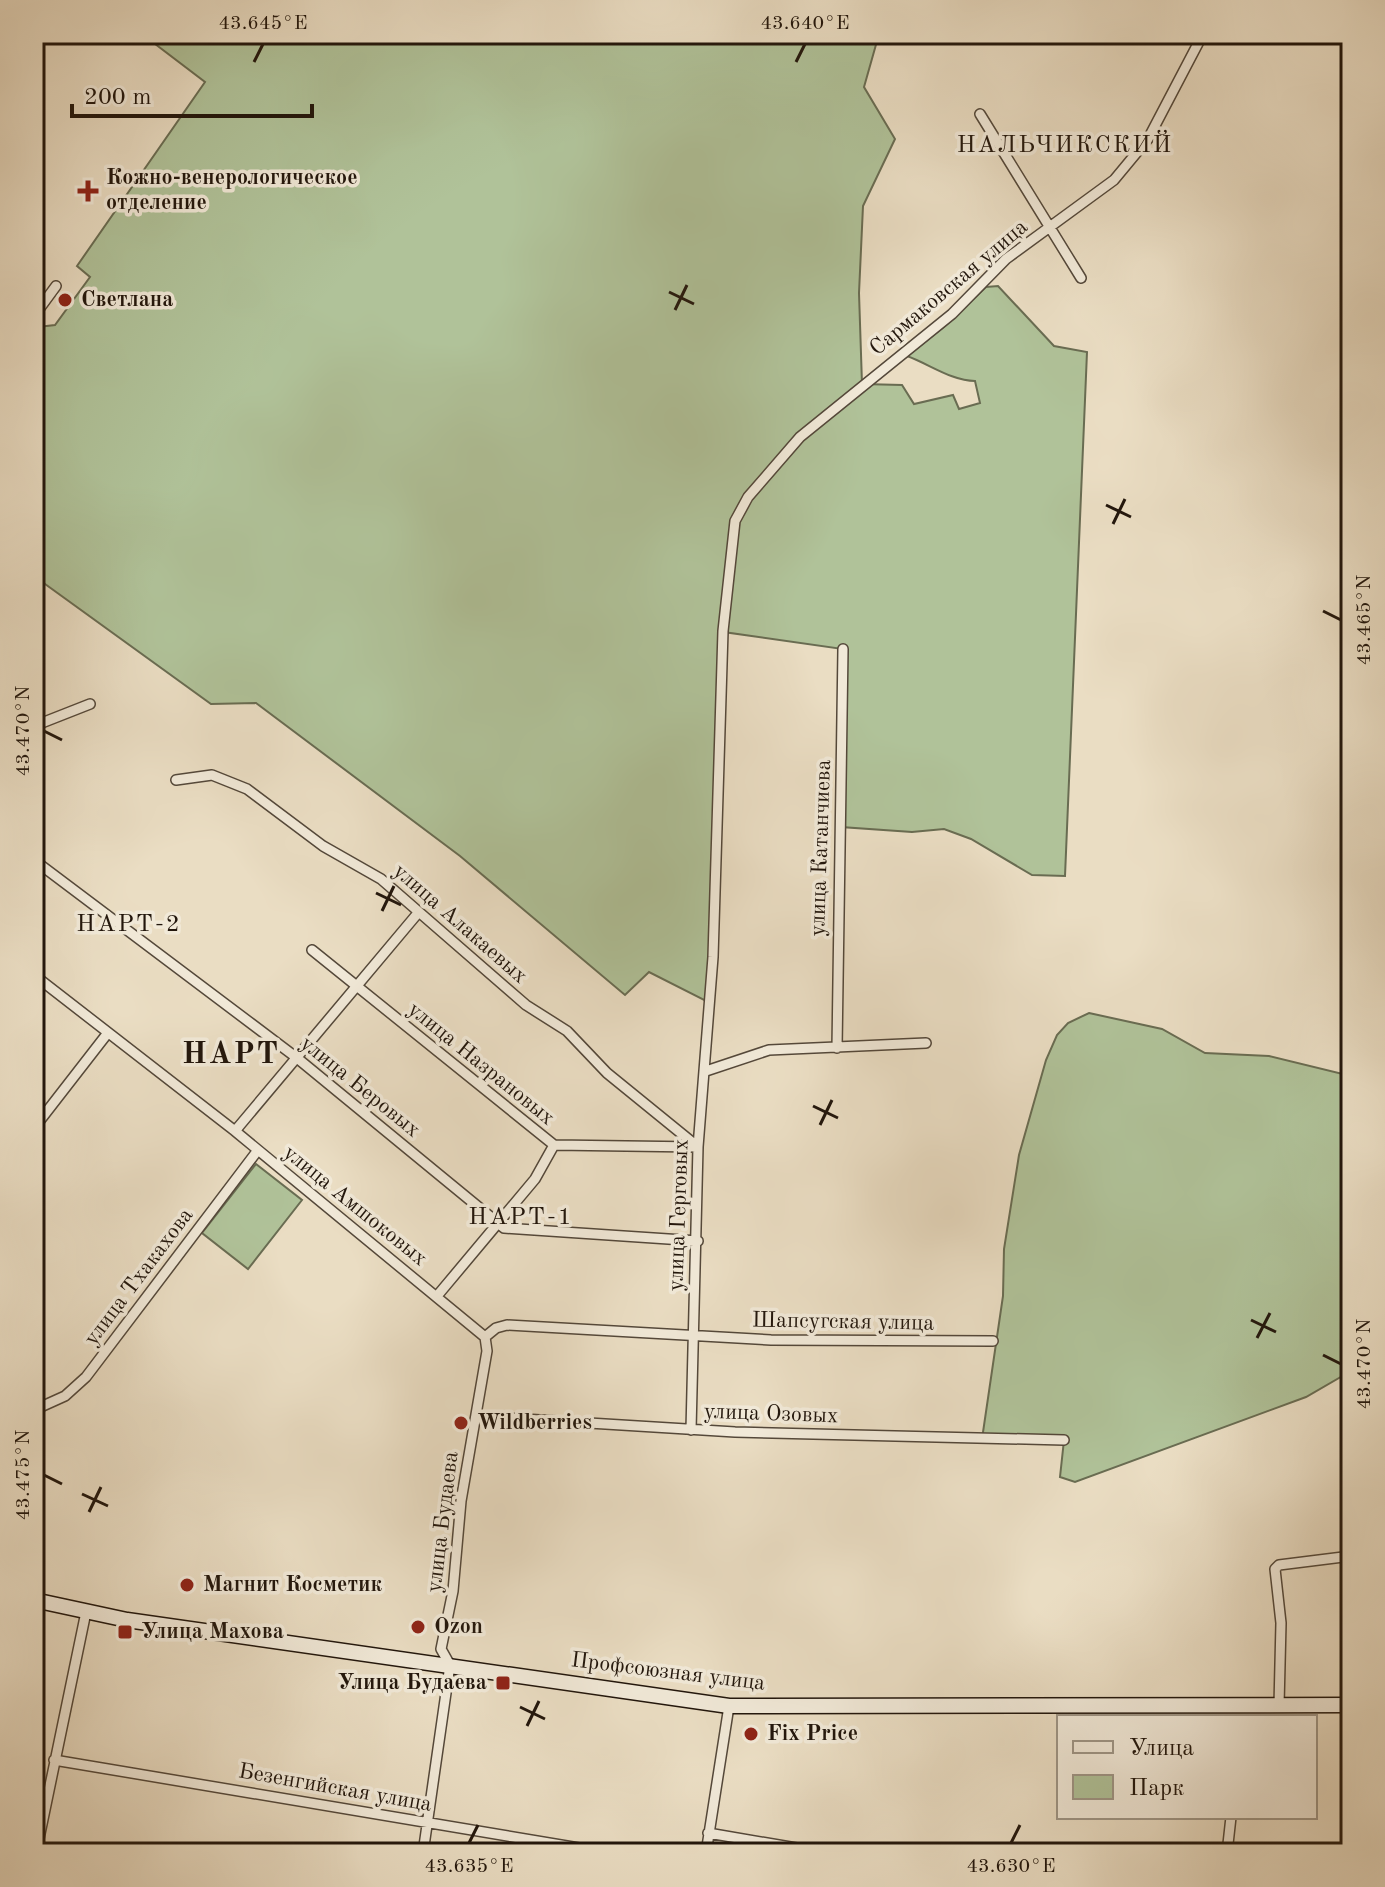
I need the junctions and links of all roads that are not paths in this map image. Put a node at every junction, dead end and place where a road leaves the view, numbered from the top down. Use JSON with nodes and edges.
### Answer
{"nodes":[{"id":1,"x":1203,"y":34,"type":"edge"},
{"id":2,"x":980,"y":114,"type":"dead end"},
{"id":3,"x":1049,"y":228,"type":"junction"},
{"id":4,"x":1081,"y":278,"type":"dead end"},
{"id":5,"x":56,"y":286,"type":"dead end"},
{"id":6,"x":34,"y":316,"type":"edge"},
{"id":7,"x":843,"y":649,"type":"dead end"},
{"id":8,"x":90,"y":704,"type":"dead end"},
{"id":9,"x":34,"y":726,"type":"edge"},
{"id":10,"x":176,"y":780,"type":"dead end"},
{"id":11,"x":34,"y":860,"type":"edge"},
{"id":12,"x":418,"y":913,"type":"junction"},
{"id":13,"x":312,"y":950,"type":"dead end"},
{"id":14,"x":34,"y":975,"type":"edge"},
{"id":15,"x":357,"y":986,"type":"junction"},
{"id":16,"x":708,"y":1002,"type":"joint"},
{"id":17,"x":107,"y":1034,"type":"junction"},
{"id":18,"x":926,"y":1043,"type":"dead end"},
{"id":19,"x":837,"y":1048,"type":"junction"},
{"id":20,"x":297,"y":1058,"type":"junction"},
{"id":21,"x":706,"y":1071,"type":"junction"},
{"id":22,"x":34,"y":1128,"type":"edge"},
{"id":23,"x":235,"y":1131,"type":"junction"},
{"id":24,"x":554,"y":1145,"type":"junction"},
{"id":25,"x":698,"y":1147,"type":"junction"},
{"id":26,"x":258,"y":1150,"type":"junction"},
{"id":27,"x":498,"y":1223,"type":"junction"},
{"id":28,"x":698,"y":1241,"type":"junction"},
{"id":29,"x":437,"y":1296,"type":"junction"},
{"id":30,"x":693,"y":1334,"type":"junction"},
{"id":31,"x":485,"y":1337,"type":"junction"},
{"id":32,"x":993,"y":1341,"type":"dead end"},
{"id":33,"x":34,"y":1410,"type":"edge"},
{"id":34,"x":476,"y":1416,"type":"junction"},
{"id":35,"x":691,"y":1430,"type":"junction"},
{"id":36,"x":1064,"y":1440,"type":"dead end"},
{"id":37,"x":1351,"y":1556,"type":"edge"},
{"id":38,"x":34,"y":1600,"type":"edge"},
{"id":39,"x":86,"y":1612,"type":"junction"},
{"id":40,"x":450,"y":1665,"type":"junction"},
{"id":41,"x":1279,"y":1705,"type":"junction"},
{"id":42,"x":1351,"y":1705,"type":"edge"},
{"id":43,"x":729,"y":1706,"type":"junction"},
{"id":44,"x":1246,"y":1711,"type":"edge"},
{"id":45,"x":54,"y":1760,"type":"junction"},
{"id":46,"x":1231,"y":1819,"type":"edge"},
{"id":47,"x":427,"y":1823,"type":"junction"},
{"id":48,"x":708,"y":1833,"type":"junction"},
{"id":49,"x":36,"y":1853,"type":"edge"},
{"id":50,"x":423,"y":1853,"type":"edge"},
{"id":51,"x":609,"y":1853,"type":"edge"},
{"id":52,"x":706,"y":1853,"type":"edge"},
{"id":53,"x":826,"y":1853,"type":"edge"},
{"id":54,"x":1227,"y":1853,"type":"edge"}],
"edges":[{"from":1,"to":3,"type":"street","name":"Сармаковская улица"},
{"from":2,"to":3,"type":"street"},
{"from":3,"to":4,"type":"street"},
{"from":3,"to":16,"type":"street","name":"Сармаковская улица"},
{"from":5,"to":6,"type":"street"},
{"from":7,"to":19,"type":"street","name":"улица Катанчиева"},
{"from":8,"to":9,"type":"street"},
{"from":10,"to":12,"type":"street","name":"улица Алакаевых"},
{"from":11,"to":20,"type":"street","name":"улица Беровых"},
{"from":12,"to":15,"type":"street"},
{"from":12,"to":25,"type":"street","name":"улица Алакаевых"},
{"from":13,"to":15,"type":"street","name":"улица Назрановых"},
{"from":14,"to":17,"type":"street","name":"улица Амшоковых"},
{"from":15,"to":20,"type":"street"},
{"from":15,"to":24,"type":"street","name":"улица Назрановых"},
{"from":16,"to":21,"type":"street","name":"улица Герговых"},
{"from":17,"to":22,"type":"street"},
{"from":17,"to":23,"type":"street","name":"улица Амшоковых"},
{"from":18,"to":19,"type":"street"},
{"from":19,"to":21,"type":"street"},
{"from":20,"to":23,"type":"street"},
{"from":20,"to":27,"type":"street","name":"улица Беровых"},
{"from":21,"to":25,"type":"street","name":"улица Герговых"},
{"from":23,"to":26,"type":"street","name":"улица Амшоковых"},
{"from":24,"to":25,"type":"street","name":"улица Назрановых"},
{"from":24,"to":27,"type":"street"},
{"from":25,"to":28,"type":"street","name":"улица Герговых"},
{"from":26,"to":29,"type":"street","name":"улица Амшоковых"},
{"from":26,"to":33,"type":"street","name":"улица Тхакахова"},
{"from":27,"to":28,"type":"street","name":"улица Беровых"},
{"from":27,"to":29,"type":"street"},
{"from":28,"to":30,"type":"street","name":"улица Герговых"},
{"from":29,"to":31,"type":"street","name":"улица Амшоковых"},
{"from":30,"to":31,"type":"street"},
{"from":30,"to":32,"type":"street","name":"Шапсугская улица"},
{"from":30,"to":35,"type":"street","name":"улица Герговых"},
{"from":31,"to":34,"type":"street","name":"улица Будаева"},
{"from":34,"to":35,"type":"street","name":"улица Озовых"},
{"from":34,"to":40,"type":"street","name":"улица Будаева"},
{"from":35,"to":36,"type":"street","name":"улица Озовых"},
{"from":37,"to":41,"type":"street"},
{"from":38,"to":39,"type":"street","name":"Профсоюзная улица"},
{"from":39,"to":40,"type":"street","name":"Профсоюзная улица"},
{"from":39,"to":45,"type":"street"},
{"from":40,"to":43,"type":"street","name":"Профсоюзная улица"},
{"from":40,"to":47,"type":"street","name":"улица Будаева"},
{"from":41,"to":42,"type":"street","name":"Профсоюзная улица"},
{"from":41,"to":44,"type":"street","name":"Профсоюзная улица"},
{"from":43,"to":44,"type":"street","name":"Профсоюзная улица"},
{"from":43,"to":48,"type":"street"},
{"from":45,"to":47,"type":"street","name":"Безенгийская улица"},
{"from":45,"to":49,"type":"street"},
{"from":46,"to":54,"type":"street"},
{"from":47,"to":50,"type":"street","name":"улица Будаева"},
{"from":47,"to":51,"type":"street","name":"Безенгийская улица"},
{"from":48,"to":52,"type":"street"},
{"from":48,"to":53,"type":"street"}]}
